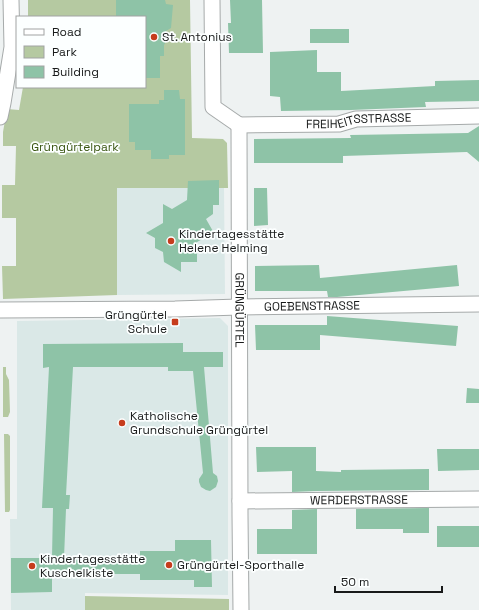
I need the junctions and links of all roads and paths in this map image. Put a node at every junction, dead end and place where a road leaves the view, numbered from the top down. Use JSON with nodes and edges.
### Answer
{"nodes":[{"id":1,"x":11,"y":0,"type":"edge"},
{"id":2,"x":212,"y":0,"type":"edge"},
{"id":3,"x":479,"y":116,"type":"edge"},
{"id":4,"x":0,"y":117,"type":"edge"},
{"id":5,"x":239,"y":125,"type":"junction"},
{"id":6,"x":479,"y":304,"type":"edge"},
{"id":7,"x":239,"y":307,"type":"junction"},
{"id":8,"x":0,"y":310,"type":"edge"},
{"id":9,"x":479,"y":498,"type":"edge"},
{"id":10,"x":240,"y":500,"type":"junction"},
{"id":11,"x":241,"y":610,"type":"edge"}],
"edges":[{"from":1,"to":4,"type":"street"},
{"from":2,"to":5,"type":"street"},
{"from":3,"to":5,"type":"street","name":"FREIHEITSSTRASSE"},
{"from":5,"to":7,"type":"street","name":"GRÜNGÜRTEL"},
{"from":6,"to":7,"type":"street","name":"GOEBENSTRASSE"},
{"from":7,"to":8,"type":"street","name":"GOEBENSTRASSE"},
{"from":7,"to":10,"type":"street","name":"GRÜNGÜRTEL"},
{"from":9,"to":10,"type":"street","name":"WERDERSTRASSE"},
{"from":10,"to":11,"type":"street","name":"GRÜNGÜRTEL"}]}
